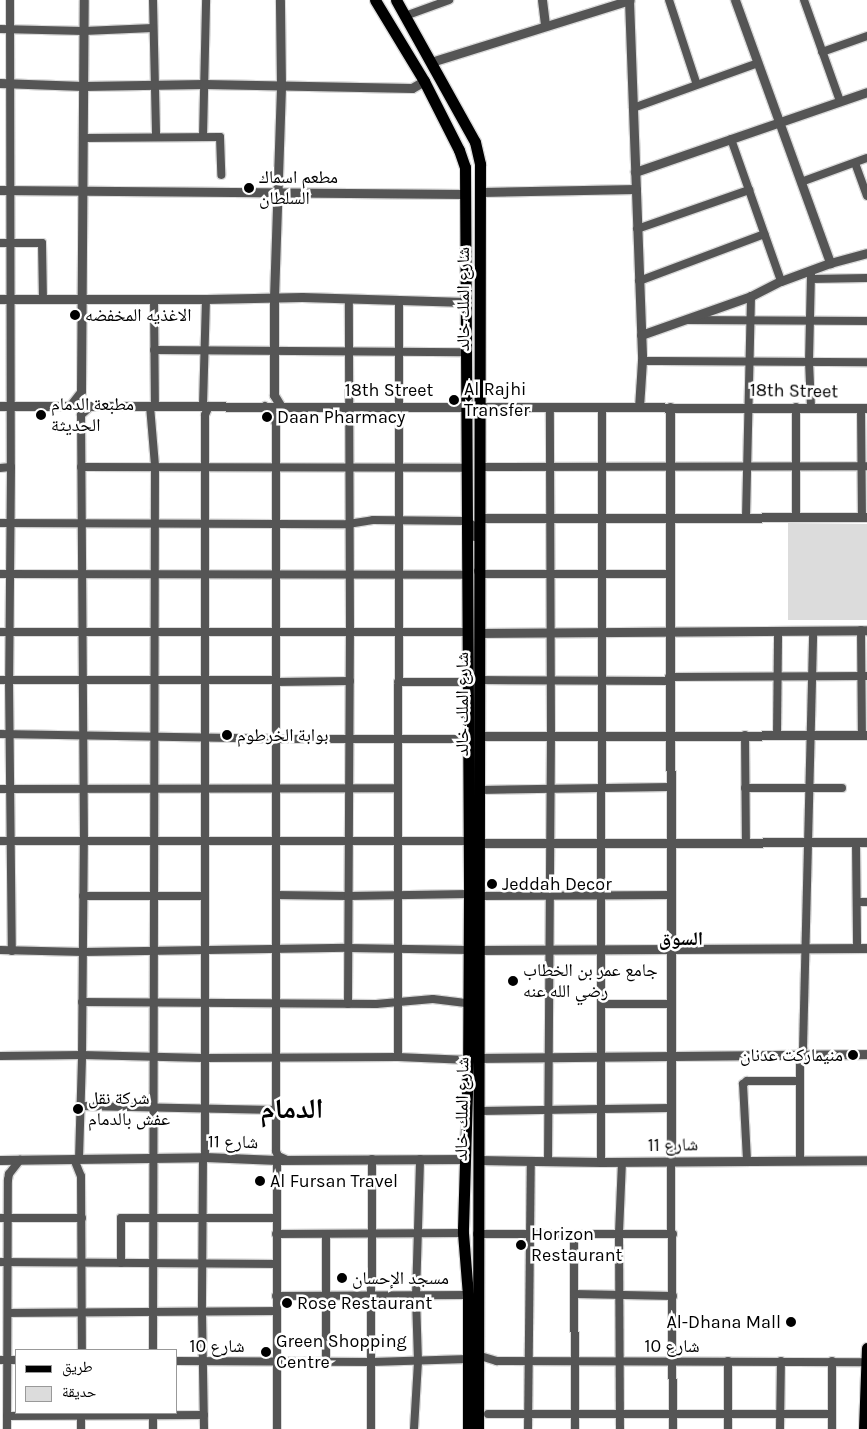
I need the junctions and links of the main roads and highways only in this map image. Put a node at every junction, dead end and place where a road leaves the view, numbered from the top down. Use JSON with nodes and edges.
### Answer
{"nodes":[{"id":1,"x":375,"y":0,"type":"edge"},
{"id":2,"x":396,"y":0,"type":"edge"},
{"id":3,"x":473,"y":574,"type":"junction"},
{"id":4,"x":473,"y":681,"type":"junction"},
{"id":5,"x":474,"y":842,"type":"junction"},
{"id":6,"x":474,"y":950,"type":"junction"},
{"id":7,"x":464,"y":1159,"type":"junction"},
{"id":8,"x":479,"y":1160,"type":"junction"},
{"id":9,"x":867,"y":1348,"type":"edge"},
{"id":10,"x":473,"y":1357,"type":"junction"},
{"id":11,"x":866,"y":1362,"type":"edge"},
{"id":12,"x":468,"y":1429,"type":"edge"},
{"id":13,"x":478,"y":1429,"type":"edge"},
{"id":14,"x":864,"y":1429,"type":"edge"}],
"edges":[{"from":1,"to":3,"type":"main road","name":"شارع الملك خالد"},
{"from":2,"to":3,"type":"main road","name":"شارع الملك خالد"},
{"from":3,"to":4,"type":"main road","name":"شارع الملك خالد"},
{"from":3,"to":4,"type":"main road","name":"شارع الملك خالد"},
{"from":4,"to":5,"type":"main road","name":"شارع الملك خالد"},
{"from":4,"to":5,"type":"main road","name":"شارع الملك خالد"},
{"from":5,"to":6,"type":"main road","name":"شارع الملك خالد"},
{"from":6,"to":7,"type":"main road","name":"شارع الملك خالد"},
{"from":6,"to":8,"type":"main road","name":"شارع الملك خالد"},
{"from":7,"to":8,"type":"main road"},
{"from":7,"to":10,"type":"main road","name":"شارع الملك خالد"},
{"from":8,"to":10,"type":"main road","name":"شارع الملك خالد"},
{"from":9,"to":11,"type":"main road"},
{"from":10,"to":12,"type":"main road"},
{"from":10,"to":13,"type":"main road","name":"شارع الملك خالد"},
{"from":11,"to":14,"type":"main road"}]}
